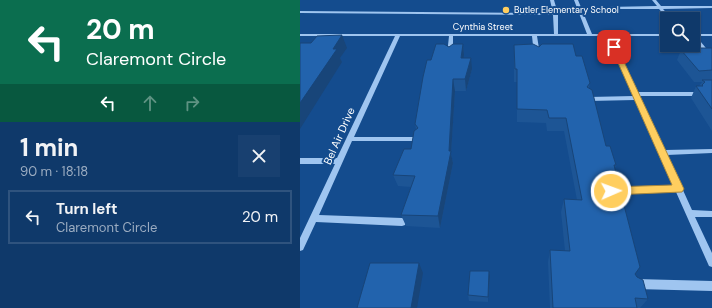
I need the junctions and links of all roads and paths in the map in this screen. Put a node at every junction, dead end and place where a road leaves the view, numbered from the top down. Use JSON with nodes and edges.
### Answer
{"nodes":[{"id":1,"x":552,"y":0,"type":"edge"},
{"id":2,"x":576,"y":0,"type":"edge"},
{"id":3,"x":654,"y":0,"type":"edge"},
{"id":4,"x":661,"y":7,"type":"junction"},
{"id":5,"x":712,"y":7,"type":"edge"},
{"id":6,"x":606,"y":8,"type":"dead end"},
{"id":7,"x":300,"y":12,"type":"edge"},
{"id":8,"x":665,"y":12,"type":"edge"},
{"id":9,"x":556,"y":14,"type":"junction"},
{"id":10,"x":300,"y":35,"type":"edge"},
{"id":11,"x":398,"y":35,"type":"junction"},
{"id":12,"x":451,"y":35,"type":"junction"},
{"id":13,"x":534,"y":35,"type":"junction"},
{"id":14,"x":556,"y":35,"type":"junction"},
{"id":15,"x":590,"y":35,"type":"junction"},
{"id":16,"x":609,"y":35,"type":"junction"},
{"id":17,"x":660,"y":35,"type":"edge"},
{"id":18,"x":712,"y":35,"type":"edge"},
{"id":19,"x":700,"y":36,"type":"edge"},
{"id":20,"x":700,"y":44,"type":"edge"},
{"id":21,"x":450,"y":55,"type":"edge"},
{"id":22,"x":537,"y":56,"type":"edge"},
{"id":23,"x":710,"y":56,"type":"edge"},
{"id":24,"x":695,"y":94,"type":"edge"},
{"id":25,"x":637,"y":96,"type":"junction"},
{"id":26,"x":588,"y":99,"type":"edge"},
{"id":27,"x":350,"y":139,"type":"junction"},
{"id":28,"x":417,"y":139,"type":"edge"},
{"id":29,"x":712,"y":151,"type":"edge"},
{"id":30,"x":662,"y":153,"type":"junction"},
{"id":31,"x":300,"y":161,"type":"edge"},
{"id":32,"x":340,"y":161,"type":"junction"},
{"id":33,"x":679,"y":189,"type":"junction"},
{"id":34,"x":611,"y":191,"type":"edge"},
{"id":35,"x":690,"y":213,"type":"junction"},
{"id":36,"x":712,"y":214,"type":"edge"},
{"id":37,"x":313,"y":218,"type":"junction"},
{"id":38,"x":402,"y":222,"type":"edge"},
{"id":39,"x":300,"y":247,"type":"edge"},
{"id":40,"x":712,"y":263,"type":"edge"},
{"id":41,"x":634,"y":284,"type":"edge"},
{"id":42,"x":712,"y":286,"type":"edge"}],
"edges":[{"from":1,"to":9,"type":"street"},
{"from":2,"to":15,"type":"street"},
{"from":3,"to":4,"type":"street"},
{"from":4,"to":5,"type":"street"},
{"from":4,"to":6,"type":"street"},
{"from":4,"to":8,"type":"street"},
{"from":7,"to":9,"type":"street"},
{"from":9,"to":14,"type":"street"},
{"from":10,"to":11,"type":"street","name":"Cynthia Street"},
{"from":11,"to":12,"type":"street","name":"Cynthia Street"},
{"from":11,"to":27,"type":"street","name":"Bel Air Drive"},
{"from":12,"to":13,"type":"street","name":"Cynthia Street"},
{"from":12,"to":21,"type":"street"},
{"from":13,"to":14,"type":"street","name":"Cynthia Street"},
{"from":13,"to":22,"type":"street"},
{"from":14,"to":15,"type":"street","name":"Cynthia Street"},
{"from":15,"to":16,"type":"street","name":"Cynthia Street"},
{"from":16,"to":17,"type":"street","name":"Cynthia Street"},
{"from":16,"to":25,"type":"street"},
{"from":18,"to":19,"type":"street"},
{"from":20,"to":23,"type":"street"},
{"from":24,"to":25,"type":"street"},
{"from":25,"to":26,"type":"street"},
{"from":25,"to":30,"type":"street"},
{"from":27,"to":28,"type":"street"},
{"from":27,"to":32,"type":"street","name":"Bel Air Drive"},
{"from":29,"to":30,"type":"street"},
{"from":30,"to":33,"type":"street"},
{"from":31,"to":32,"type":"street"},
{"from":32,"to":37,"type":"street","name":"Bel Air Drive"},
{"from":33,"to":34,"type":"street"},
{"from":33,"to":35,"type":"street"},
{"from":35,"to":36,"type":"street"},
{"from":35,"to":40,"type":"street"},
{"from":37,"to":38,"type":"street"},
{"from":37,"to":39,"type":"street","name":"Bel Air Drive"},
{"from":41,"to":42,"type":"street"}]}
